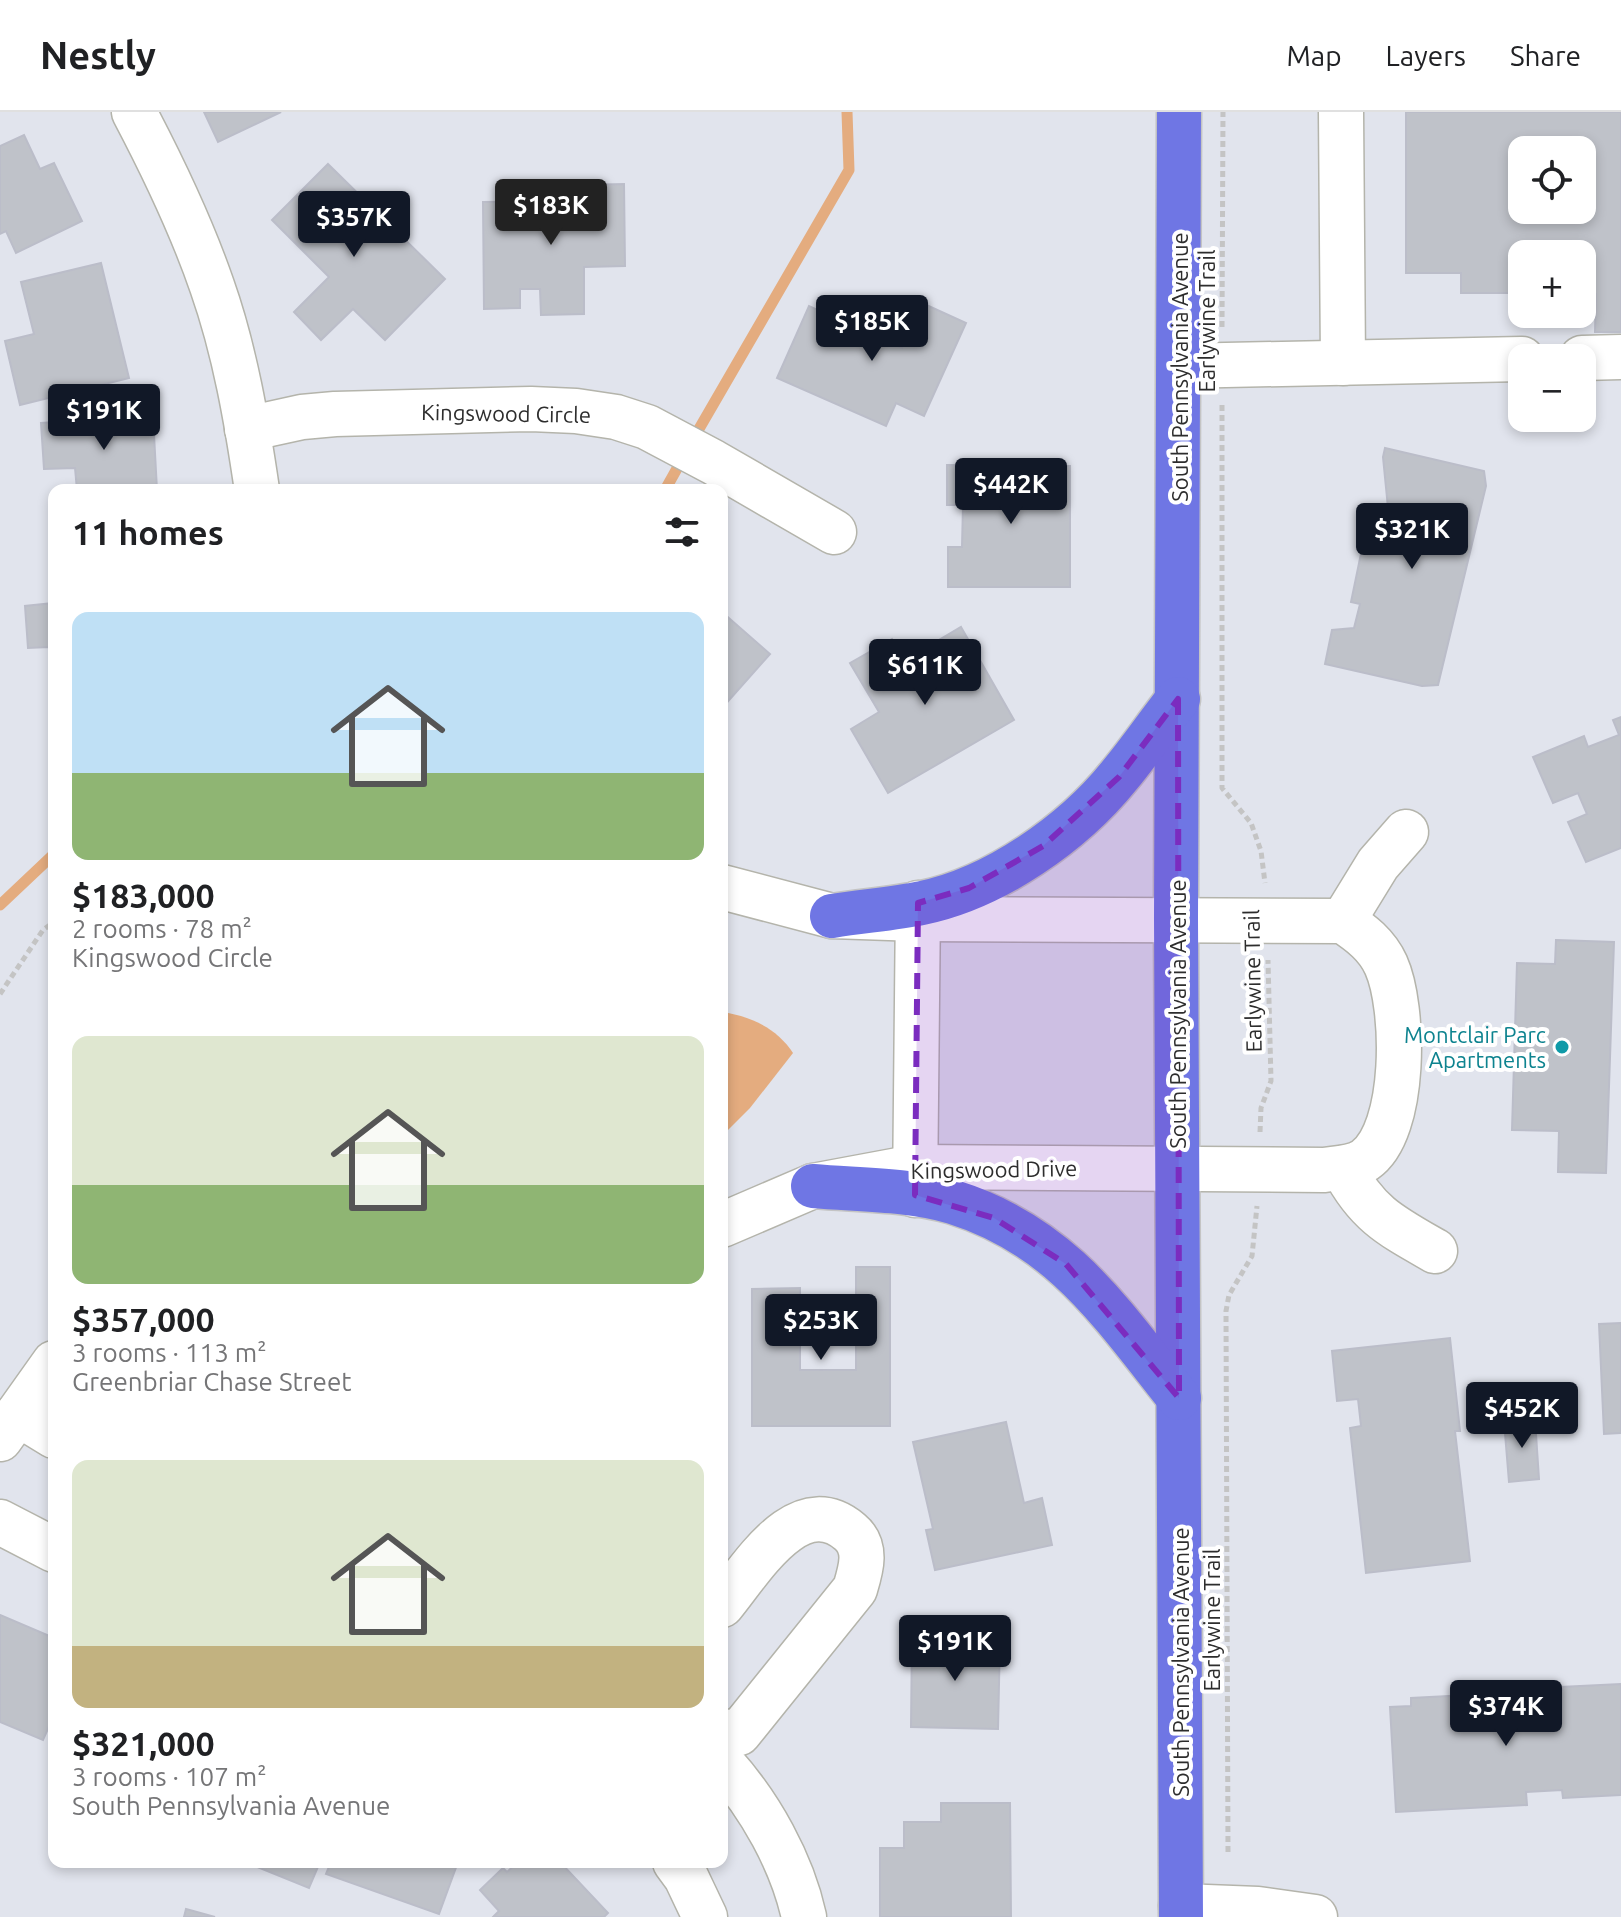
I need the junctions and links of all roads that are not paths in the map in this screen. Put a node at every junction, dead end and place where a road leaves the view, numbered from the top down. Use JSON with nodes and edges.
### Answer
{"nodes":[{"id":1,"x":134,"y":112,"type":"edge"},
{"id":2,"x":1179,"y":112,"type":"edge"},
{"id":3,"x":1341,"y":112,"type":"edge"},
{"id":4,"x":1621,"y":357,"type":"edge"},
{"id":5,"x":1596,"y":358,"type":"edge"},
{"id":6,"x":1508,"y":359,"type":"edge"},
{"id":7,"x":1343,"y":363,"type":"junction"},
{"id":8,"x":1179,"y":366,"type":"junction"},
{"id":9,"x":247,"y":429,"type":"junction"},
{"id":10,"x":256,"y":484,"type":"edge"},
{"id":11,"x":834,"y":532,"type":"dead end"},
{"id":12,"x":1178,"y":699,"type":"junction"},
{"id":13,"x":1406,"y":832,"type":"dead end"},
{"id":14,"x":728,"y":889,"type":"edge"},
{"id":15,"x":918,"y":911,"type":"junction"},
{"id":16,"x":832,"y":916,"type":"joint"},
{"id":17,"x":1176,"y":919,"type":"junction"},
{"id":18,"x":1343,"y":921,"type":"junction"},
{"id":19,"x":1179,"y":1168,"type":"junction"},
{"id":20,"x":1343,"y":1168,"type":"junction"},
{"id":21,"x":915,"y":1181,"type":"junction"},
{"id":22,"x":813,"y":1186,"type":"joint"},
{"id":23,"x":728,"y":1222,"type":"edge"},
{"id":24,"x":1435,"y":1251,"type":"dead end"},
{"id":25,"x":48,"y":1376,"type":"edge"},
{"id":26,"x":1179,"y":1398,"type":"junction"},
{"id":27,"x":24,"y":1430,"type":"edge"},
{"id":28,"x":0,"y":1522,"type":"edge"},
{"id":29,"x":48,"y":1547,"type":"edge"},
{"id":30,"x":728,"y":1598,"type":"edge"},
{"id":31,"x":728,"y":1732,"type":"edge"},
{"id":32,"x":728,"y":1772,"type":"edge"},
{"id":33,"x":679,"y":1868,"type":"edge"},
{"id":34,"x":1181,"y":1912,"type":"edge"},
{"id":35,"x":705,"y":1917,"type":"edge"},
{"id":36,"x":804,"y":1917,"type":"edge"},
{"id":37,"x":1315,"y":1917,"type":"edge"}],
"edges":[{"from":1,"to":9,"type":"street"},
{"from":2,"to":8,"type":"main road","name":"South Pennsylvania Avenue"},
{"from":3,"to":7,"type":"street"},
{"from":4,"to":5,"type":"street"},
{"from":6,"to":7,"type":"street"},
{"from":7,"to":8,"type":"street"},
{"from":8,"to":12,"type":"main road","name":"South Pennsylvania Avenue"},
{"from":9,"to":10,"type":"street"},
{"from":9,"to":11,"type":"street","name":"Kingswood Circle"},
{"from":12,"to":15,"type":"main road"},
{"from":12,"to":17,"type":"main road","name":"South Pennsylvania Avenue"},
{"from":13,"to":18,"type":"street"},
{"from":14,"to":16,"type":"street"},
{"from":15,"to":16,"type":"main road"},
{"from":15,"to":17,"type":"street"},
{"from":15,"to":21,"type":"street"},
{"from":17,"to":18,"type":"street"},
{"from":17,"to":19,"type":"main road","name":"South Pennsylvania Avenue"},
{"from":18,"to":20,"type":"street"},
{"from":19,"to":20,"type":"street","name":"Kingswood Drive"},
{"from":19,"to":21,"type":"street","name":"Kingswood Drive"},
{"from":19,"to":26,"type":"main road","name":"South Pennsylvania Avenue"},
{"from":20,"to":24,"type":"street"},
{"from":21,"to":22,"type":"main road"},
{"from":21,"to":26,"type":"main road"},
{"from":22,"to":23,"type":"street"},
{"from":25,"to":27,"type":"street"},
{"from":26,"to":34,"type":"main road","name":"South Pennsylvania Avenue"},
{"from":28,"to":29,"type":"street"},
{"from":30,"to":31,"type":"street"},
{"from":32,"to":36,"type":"street"},
{"from":33,"to":35,"type":"street"},
{"from":34,"to":37,"type":"street"}]}
